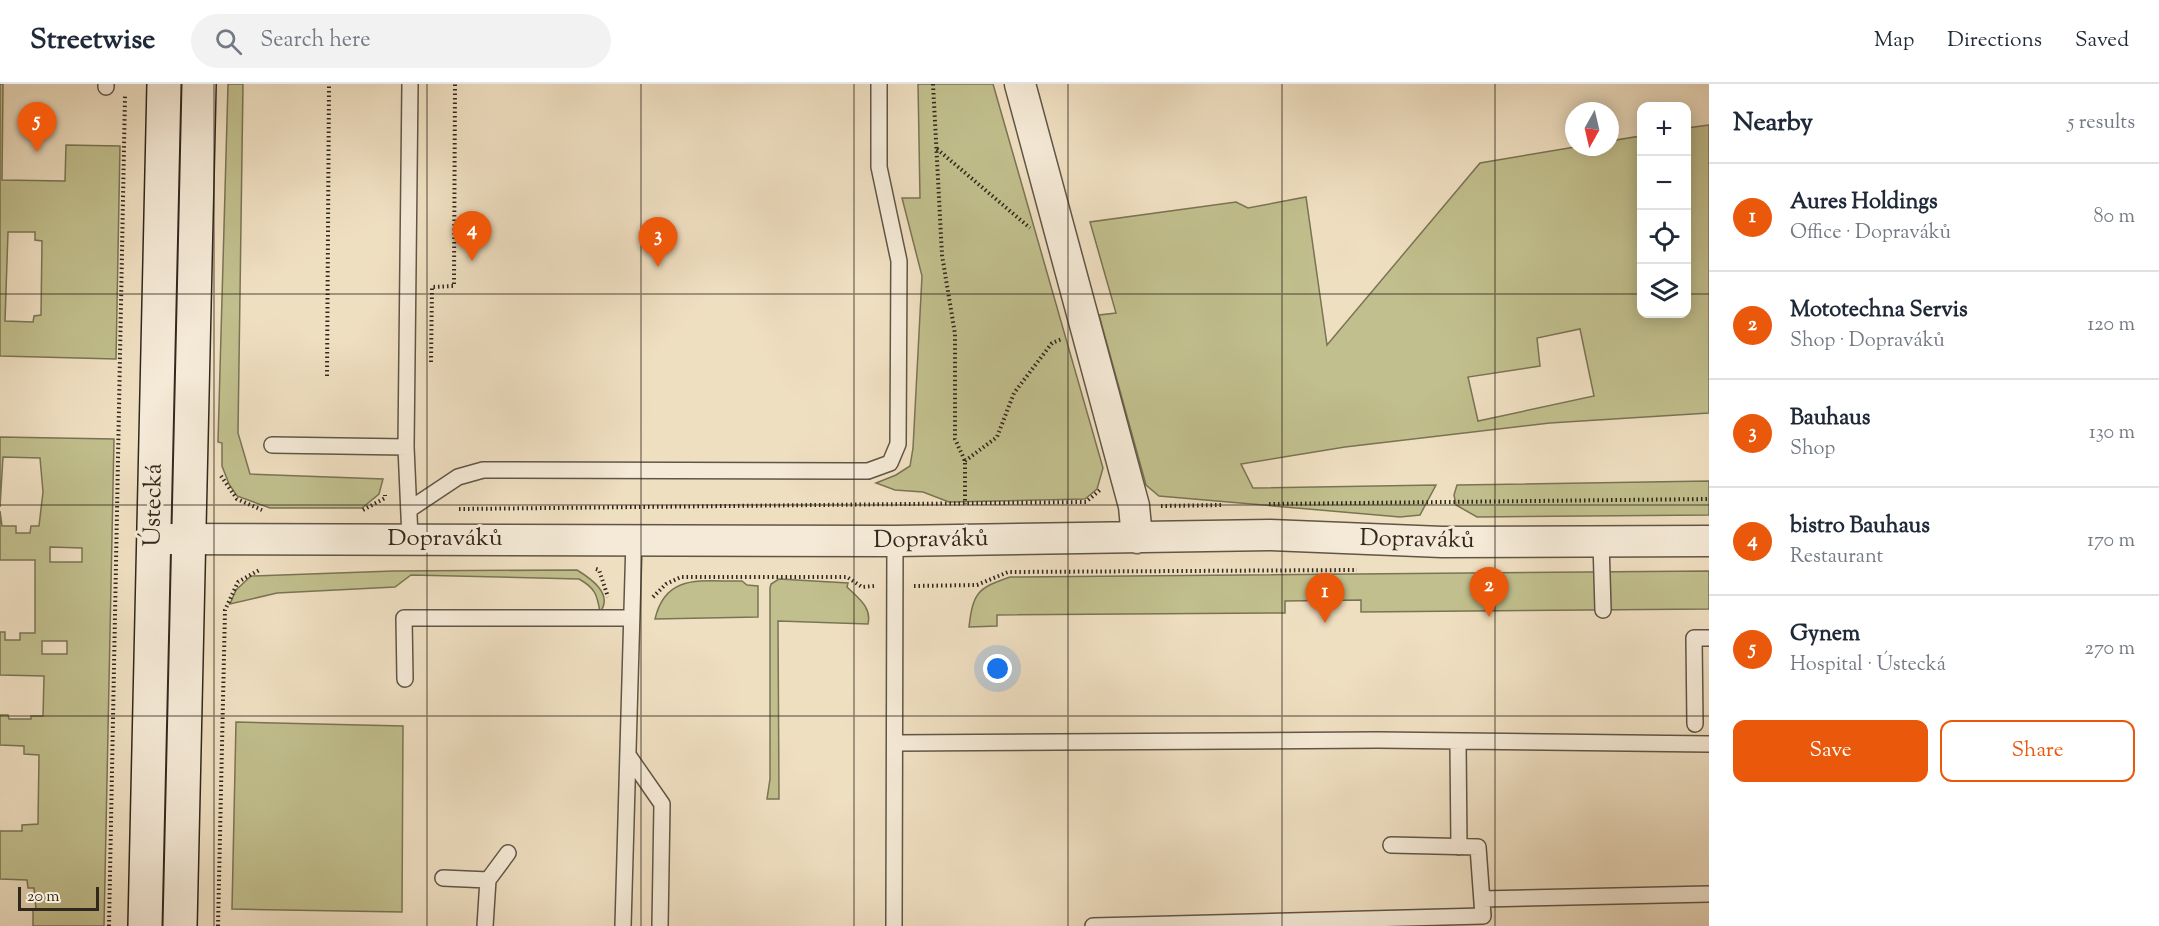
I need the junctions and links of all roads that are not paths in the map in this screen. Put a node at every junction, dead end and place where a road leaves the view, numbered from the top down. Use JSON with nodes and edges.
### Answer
{"nodes":[{"id":1,"x":164,"y":84,"type":"edge"},
{"id":2,"x":199,"y":84,"type":"edge"},
{"id":3,"x":411,"y":84,"type":"edge"},
{"id":4,"x":879,"y":84,"type":"edge"},
{"id":5,"x":1020,"y":84,"type":"edge"},
{"id":6,"x":272,"y":445,"type":"dead end"},
{"id":7,"x":406,"y":447,"type":"junction"},
{"id":8,"x":410,"y":509,"type":"junction"},
{"id":9,"x":1137,"y":537,"type":"junction"},
{"id":10,"x":410,"y":538,"type":"junction"},
{"id":11,"x":153,"y":539,"type":"junction"},
{"id":12,"x":188,"y":540,"type":"junction"},
{"id":13,"x":634,"y":540,"type":"junction"},
{"id":14,"x":896,"y":541,"type":"junction"},
{"id":15,"x":1709,"y":541,"type":"edge"},
{"id":16,"x":1601,"y":542,"type":"junction"},
{"id":17,"x":1604,"y":610,"type":"dead end"},
{"id":18,"x":631,"y":618,"type":"junction"},
{"id":19,"x":1709,"y":638,"type":"edge"},
{"id":20,"x":405,"y":679,"type":"dead end"},
{"id":21,"x":1695,"y":723,"type":"dead end"},
{"id":22,"x":896,"y":743,"type":"junction"},
{"id":23,"x":1458,"y":743,"type":"junction"},
{"id":24,"x":1709,"y":744,"type":"edge"},
{"id":25,"x":628,"y":755,"type":"junction"},
{"id":26,"x":1391,"y":845,"type":"dead end"},
{"id":27,"x":1459,"y":847,"type":"junction"},
{"id":28,"x":508,"y":853,"type":"dead end"},
{"id":29,"x":443,"y":878,"type":"dead end"},
{"id":30,"x":488,"y":880,"type":"junction"},
{"id":31,"x":1709,"y":894,"type":"edge"},
{"id":32,"x":1482,"y":899,"type":"junction"},
{"id":33,"x":145,"y":926,"type":"edge"},
{"id":34,"x":180,"y":926,"type":"edge"},
{"id":35,"x":485,"y":926,"type":"edge"},
{"id":36,"x":623,"y":926,"type":"edge"},
{"id":37,"x":660,"y":926,"type":"edge"},
{"id":38,"x":894,"y":926,"type":"edge"},
{"id":39,"x":1094,"y":926,"type":"edge"}],
"edges":[{"from":1,"to":11,"type":"main road","name":"Ústecká"},
{"from":2,"to":12,"type":"main road","name":"Ústecká"},
{"from":3,"to":7,"type":"lane"},
{"from":4,"to":8,"type":"lane"},
{"from":5,"to":9,"type":"street"},
{"from":6,"to":7,"type":"lane"},
{"from":7,"to":8,"type":"lane"},
{"from":8,"to":10,"type":"lane"},
{"from":9,"to":14,"type":"street","name":"Dopraváků"},
{"from":9,"to":16,"type":"street","name":"Dopraváků"},
{"from":10,"to":12,"type":"street","name":"Dopraváků"},
{"from":10,"to":13,"type":"street","name":"Dopraváků"},
{"from":11,"to":12,"type":"street","name":"Dopraváků"},
{"from":11,"to":33,"type":"main road","name":"Ústecká"},
{"from":12,"to":34,"type":"main road","name":"Ústecká"},
{"from":13,"to":14,"type":"street","name":"Dopraváků"},
{"from":13,"to":18,"type":"lane"},
{"from":14,"to":22,"type":"lane"},
{"from":15,"to":16,"type":"street","name":"Dopraváků"},
{"from":16,"to":17,"type":"lane"},
{"from":18,"to":20,"type":"lane"},
{"from":18,"to":25,"type":"lane"},
{"from":19,"to":21,"type":"lane"},
{"from":22,"to":23,"type":"lane"},
{"from":22,"to":38,"type":"lane"},
{"from":23,"to":24,"type":"lane"},
{"from":23,"to":27,"type":"lane"},
{"from":25,"to":36,"type":"lane"},
{"from":25,"to":37,"type":"lane"},
{"from":26,"to":27,"type":"lane"},
{"from":27,"to":32,"type":"lane"},
{"from":28,"to":30,"type":"lane"},
{"from":29,"to":30,"type":"lane"},
{"from":30,"to":35,"type":"lane"},
{"from":31,"to":32,"type":"lane"},
{"from":32,"to":39,"type":"lane"}]}
